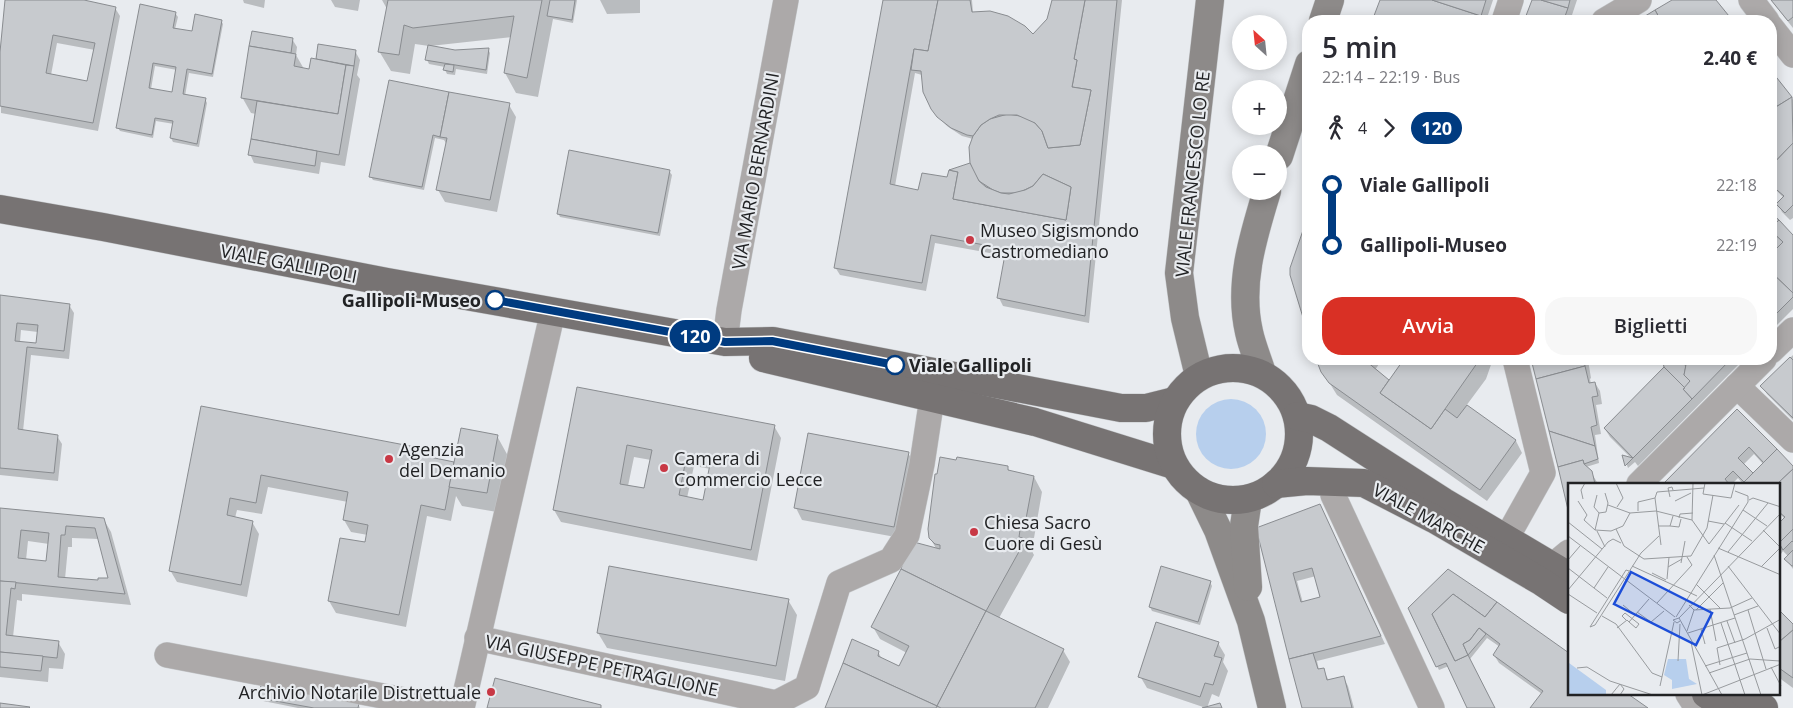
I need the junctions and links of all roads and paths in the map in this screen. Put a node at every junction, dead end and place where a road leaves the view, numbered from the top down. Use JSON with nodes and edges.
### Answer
{"nodes":[{"id":1,"x":786,"y":0,"type":"edge"},
{"id":2,"x":1210,"y":0,"type":"edge"},
{"id":3,"x":1330,"y":0,"type":"edge"},
{"id":4,"x":1511,"y":0,"type":"edge"},
{"id":5,"x":1639,"y":0,"type":"edge"},
{"id":6,"x":1750,"y":0,"type":"edge"},
{"id":7,"x":1325,"y":15,"type":"edge"},
{"id":8,"x":1506,"y":15,"type":"edge"},
{"id":9,"x":1614,"y":15,"type":"edge"},
{"id":10,"x":1762,"y":15,"type":"edge"},
{"id":11,"x":1777,"y":34,"type":"edge"},
{"id":12,"x":1793,"y":54,"type":"edge"},
{"id":13,"x":1302,"y":85,"type":"edge"},
{"id":14,"x":1283,"y":145,"type":"edge"},
{"id":15,"x":1264,"y":200,"type":"edge"},
{"id":16,"x":0,"y":210,"type":"edge"},
{"id":17,"x":553,"y":311,"type":"junction"},
{"id":18,"x":1793,"y":330,"type":"edge"},
{"id":19,"x":725,"y":342,"type":"junction"},
{"id":20,"x":1777,"y":345,"type":"edge"},
{"id":21,"x":1516,"y":365,"type":"edge"},
{"id":22,"x":1758,"y":365,"type":"edge"},
{"id":23,"x":1262,"y":373,"type":"junction"},
{"id":24,"x":1199,"y":376,"type":"junction"},
{"id":25,"x":1737,"y":386,"type":"junction"},
{"id":26,"x":932,"y":398,"type":"junction"},
{"id":27,"x":1174,"y":401,"type":"junction"},
{"id":28,"x":1298,"y":416,"type":"junction"},
{"id":29,"x":1793,"y":440,"type":"edge"},
{"id":30,"x":1173,"y":465,"type":"junction"},
{"id":31,"x":1331,"y":481,"type":"junction"},
{"id":32,"x":1640,"y":483,"type":"edge"},
{"id":33,"x":1276,"y":484,"type":"junction"},
{"id":34,"x":1199,"y":491,"type":"junction"},
{"id":35,"x":1248,"y":498,"type":"junction"},
{"id":36,"x":1506,"y":539,"type":"junction"},
{"id":37,"x":1564,"y":565,"type":"edge"},
{"id":38,"x":1568,"y":599,"type":"edge"},
{"id":39,"x":1251,"y":621,"type":"junction"},
{"id":40,"x":477,"y":638,"type":"junction"},
{"id":41,"x":168,"y":655,"type":"dead end"},
{"id":42,"x":1689,"y":696,"type":"edge"},
{"id":43,"x":1709,"y":696,"type":"edge"},
{"id":44,"x":1747,"y":696,"type":"edge"},
{"id":45,"x":446,"y":708,"type":"edge"},
{"id":46,"x":462,"y":708,"type":"edge"},
{"id":47,"x":1272,"y":708,"type":"edge"},
{"id":48,"x":1432,"y":708,"type":"edge"},
{"id":49,"x":1698,"y":708,"type":"edge"},
{"id":50,"x":1726,"y":708,"type":"edge"},
{"id":51,"x":1764,"y":708,"type":"edge"}],
"edges":[{"from":1,"to":19,"type":"street","name":"VIA MARIO BERNARDINI"},
{"from":2,"to":24,"type":"street","name":"VIALE FRANCESCO LO RE"},
{"from":3,"to":7,"type":"street"},
{"from":4,"to":8,"type":"street"},
{"from":5,"to":9,"type":"street"},
{"from":6,"to":10,"type":"street"},
{"from":11,"to":12,"type":"street"},
{"from":13,"to":14,"type":"street"},
{"from":15,"to":23,"type":"street"},
{"from":16,"to":17,"type":"main road","name":"VIALE GALLIPOLI"},
{"from":17,"to":19,"type":"main road","name":"VIALE GALLIPOLI"},
{"from":17,"to":40,"type":"street","name":"VIA GIUSEPPE PETRAGLIONE"},
{"from":18,"to":20,"type":"street"},
{"from":19,"to":26,"type":"main road","name":"VIALE GALLIPOLI"},
{"from":19,"to":27,"type":"main road","name":"VIALE GALLIPOLI"},
{"from":21,"to":36,"type":"street"},
{"from":22,"to":25,"type":"street"},
{"from":23,"to":24,"type":"main road"},
{"from":23,"to":28,"type":"main road"},
{"from":24,"to":27,"type":"main road"},
{"from":25,"to":29,"type":"street"},
{"from":25,"to":32,"type":"street"},
{"from":26,"to":30,"type":"main road","name":"VIALE GALLIPOLI"},
{"from":26,"to":40,"type":"street","name":"VIA GIUSEPPE PETRAGLIONE"},
{"from":27,"to":30,"type":"main road"},
{"from":28,"to":33,"type":"main road"},
{"from":28,"to":36,"type":"main road","name":"VIALE MARCHE"},
{"from":30,"to":34,"type":"main road"},
{"from":31,"to":33,"type":"main road","name":"VIALE MARCHE"},
{"from":31,"to":38,"type":"main road","name":"VIALE MARCHE"},
{"from":31,"to":48,"type":"street"},
{"from":33,"to":35,"type":"main road"},
{"from":34,"to":35,"type":"main road"},
{"from":34,"to":39,"type":"street"},
{"from":35,"to":39,"type":"street"},
{"from":36,"to":37,"type":"main road","name":"VIALE MARCHE"},
{"from":39,"to":47,"type":"street"},
{"from":40,"to":46,"type":"street","name":"VIA GIUSEPPE PETRAGLIONE"},
{"from":41,"to":45,"type":"street"},
{"from":42,"to":49,"type":"street"},
{"from":43,"to":50,"type":"main road"},
{"from":44,"to":51,"type":"main road"}]}
